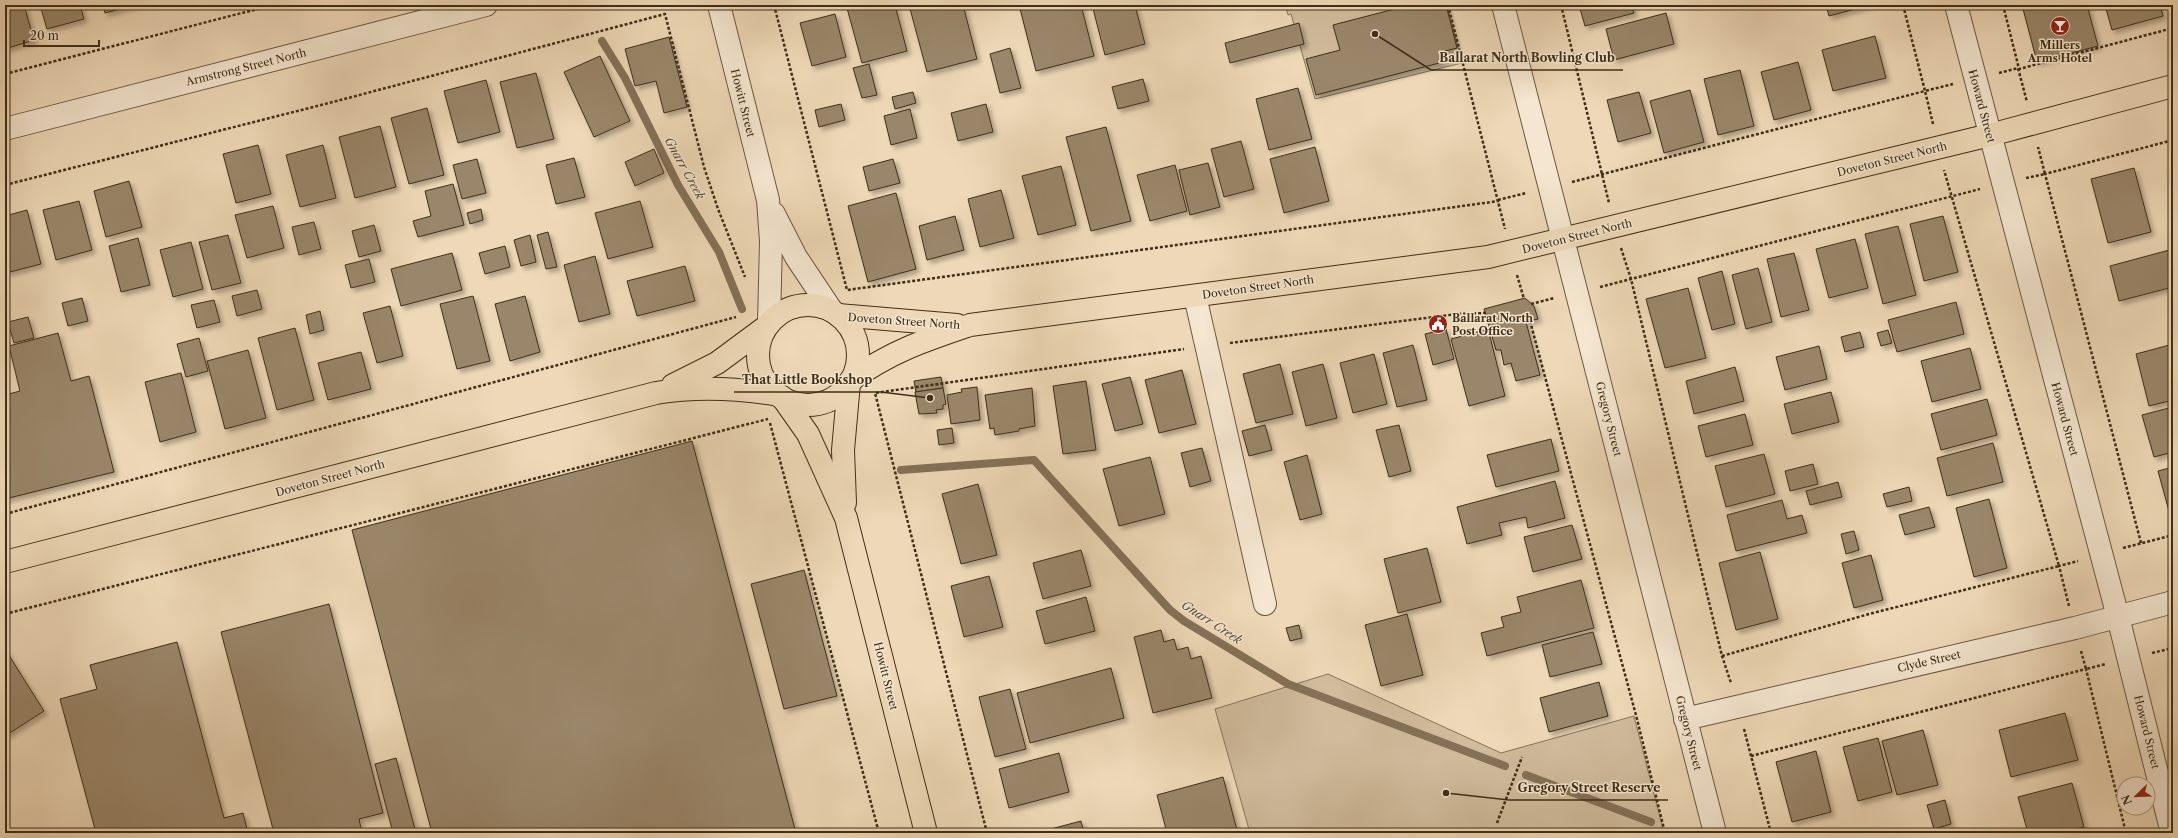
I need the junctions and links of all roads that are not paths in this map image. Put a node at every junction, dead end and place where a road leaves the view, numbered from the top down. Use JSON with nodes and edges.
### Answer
{"nodes":[{"id":1,"x":486,"y":5,"type":"edge"},
{"id":2,"x":718,"y":5,"type":"edge"},
{"id":3,"x":1503,"y":5,"type":"edge"},
{"id":4,"x":1956,"y":5,"type":"edge"},
{"id":5,"x":2173,"y":86,"type":"edge"},
{"id":6,"x":5,"y":129,"type":"edge"},
{"id":7,"x":1990,"y":135,"type":"junction"},
{"id":8,"x":768,"y":200,"type":"junction"},
{"id":9,"x":1563,"y":240,"type":"junction"},
{"id":10,"x":1195,"y":296,"type":"junction"},
{"id":11,"x":835,"y":313,"type":"junction"},
{"id":12,"x":768,"y":324,"type":"junction"},
{"id":13,"x":970,"y":325,"type":"junction"},
{"id":14,"x":850,"y":381,"type":"junction"},
{"id":15,"x":656,"y":393,"type":"junction"},
{"id":16,"x":780,"y":396,"type":"junction"},
{"id":17,"x":846,"y":518,"type":"junction"},
{"id":18,"x":5,"y":562,"type":"edge"},
{"id":19,"x":2173,"y":602,"type":"edge"},
{"id":20,"x":1265,"y":604,"type":"dead end"},
{"id":21,"x":2118,"y":617,"type":"junction"},
{"id":22,"x":1685,"y":719,"type":"junction"},
{"id":23,"x":926,"y":833,"type":"edge"},
{"id":24,"x":1715,"y":833,"type":"edge"},
{"id":25,"x":2172,"y":833,"type":"edge"}],
"edges":[{"from":1,"to":6,"type":"street","name":"Armstrong Street North"},
{"from":2,"to":8,"type":"street","name":"Howitt Street"},
{"from":3,"to":9,"type":"street","name":"Gregory Street"},
{"from":4,"to":7,"type":"street","name":"Howard Street"},
{"from":5,"to":7,"type":"main road","name":"Doveton Street North"},
{"from":7,"to":9,"type":"main road","name":"Doveton Street North"},
{"from":7,"to":21,"type":"street","name":"Howard Street"},
{"from":8,"to":11,"type":"street","name":"Howitt Street"},
{"from":8,"to":12,"type":"street","name":"Howitt Street"},
{"from":9,"to":10,"type":"main road","name":"Doveton Street North"},
{"from":9,"to":22,"type":"street","name":"Gregory Street"},
{"from":10,"to":13,"type":"main road","name":"Doveton Street North"},
{"from":10,"to":20,"type":"street"},
{"from":11,"to":12,"type":"main road"},
{"from":11,"to":13,"type":"main road","name":"Doveton Street North"},
{"from":11,"to":14,"type":"main road"},
{"from":12,"to":15,"type":"main road","name":"Doveton Street North"},
{"from":12,"to":16,"type":"main road"},
{"from":13,"to":14,"type":"main road","name":"Doveton Street North"},
{"from":14,"to":16,"type":"main road"},
{"from":14,"to":17,"type":"main road","name":"Howitt Street"},
{"from":15,"to":16,"type":"main road","name":"Doveton Street North"},
{"from":15,"to":18,"type":"main road","name":"Doveton Street North"},
{"from":16,"to":17,"type":"main road","name":"Howitt Street"},
{"from":17,"to":23,"type":"main road","name":"Howitt Street"},
{"from":19,"to":21,"type":"street","name":"Clyde Street"},
{"from":21,"to":22,"type":"street","name":"Clyde Street"},
{"from":21,"to":25,"type":"street","name":"Howard Street"},
{"from":22,"to":24,"type":"street","name":"Gregory Street"}]}
